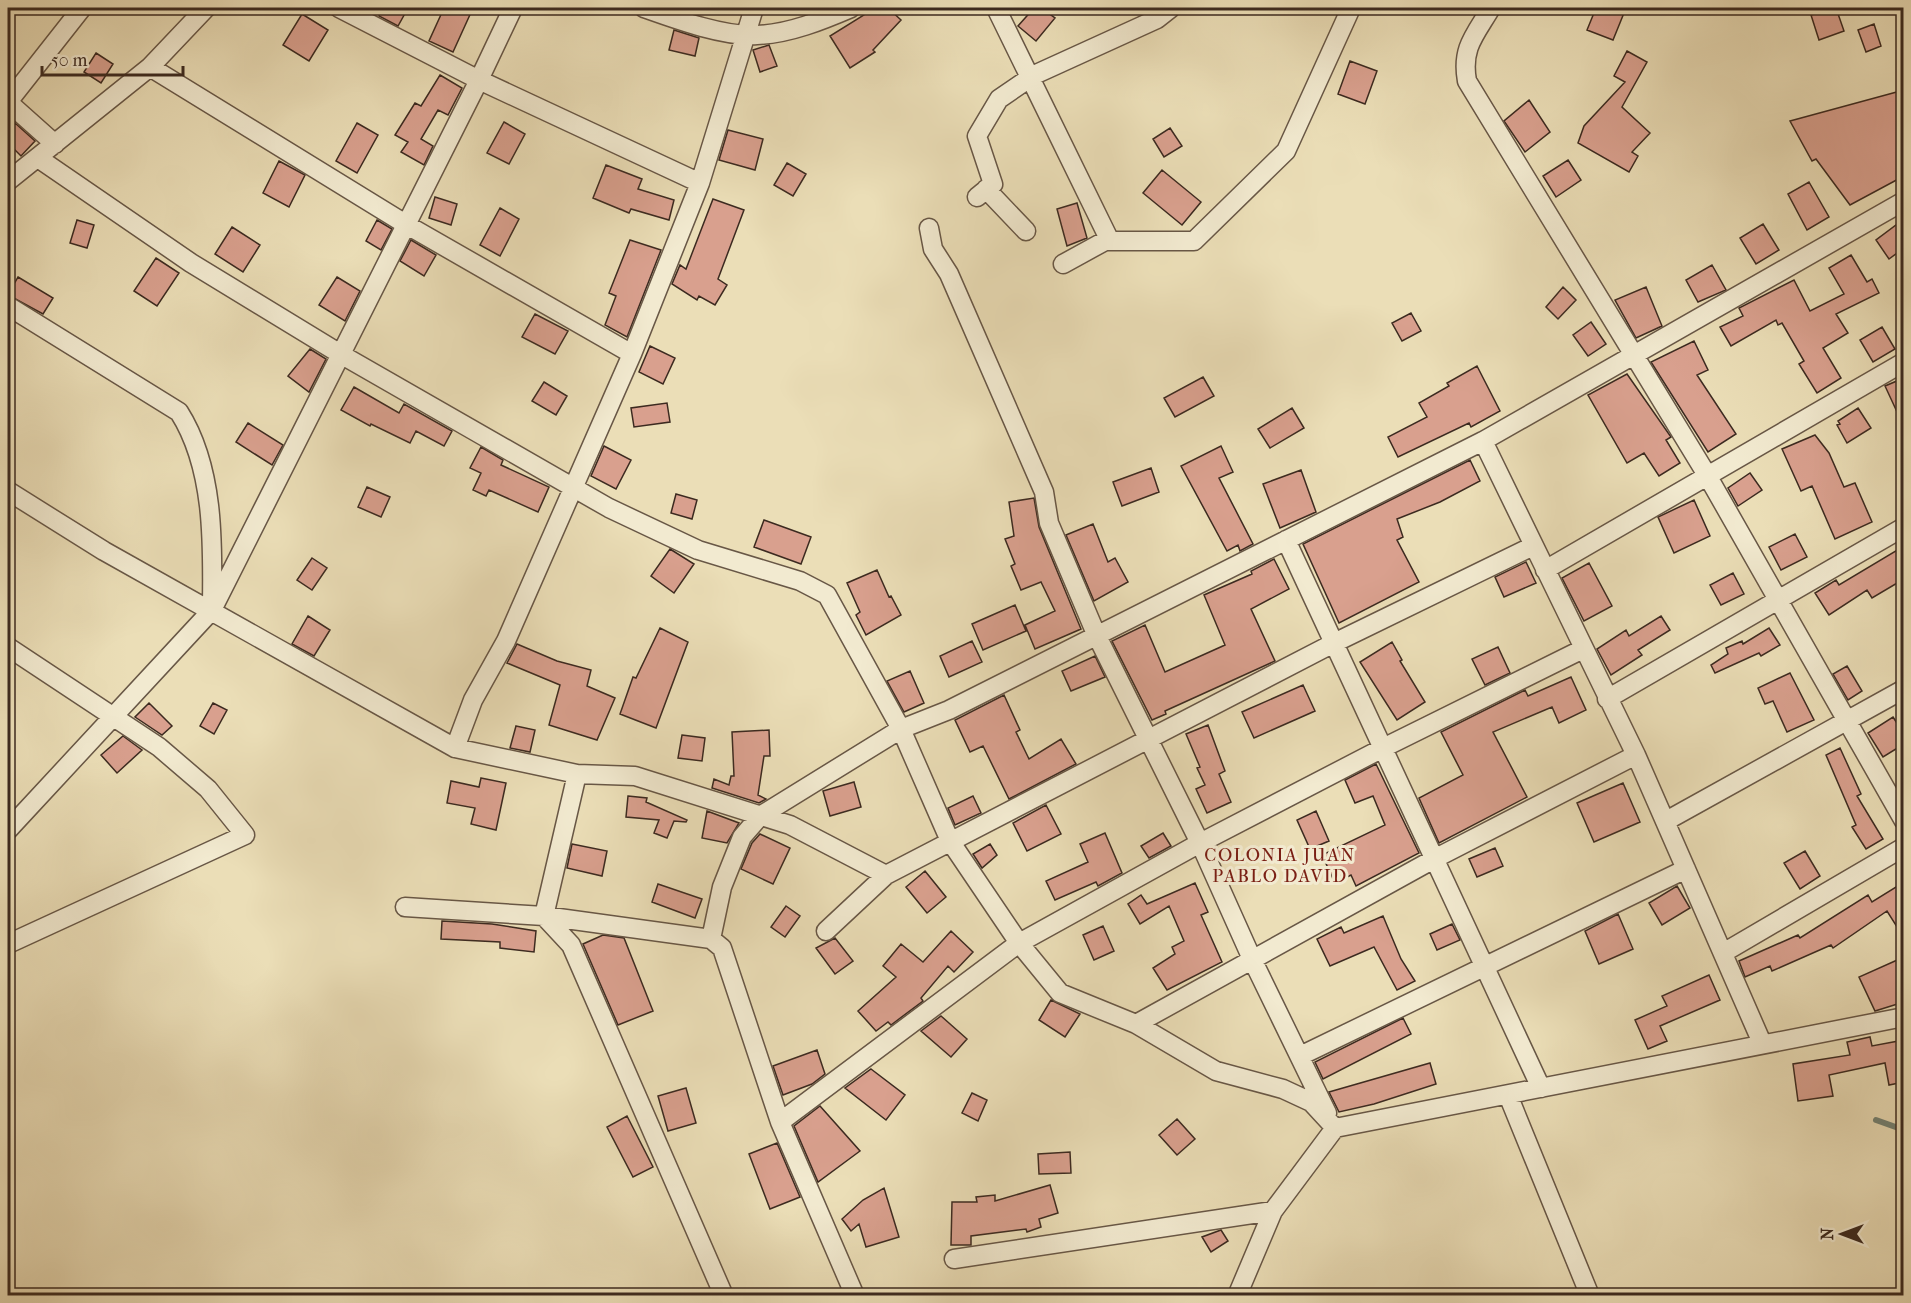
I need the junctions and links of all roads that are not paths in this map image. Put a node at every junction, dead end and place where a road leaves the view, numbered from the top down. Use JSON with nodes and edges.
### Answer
{"nodes":[{"id":1,"x":82,"y":8,"type":"edge"},
{"id":2,"x":206,"y":8,"type":"edge"},
{"id":3,"x":339,"y":8,"type":"edge"},
{"id":4,"x":513,"y":8,"type":"edge"},
{"id":5,"x":644,"y":8,"type":"edge"},
{"id":6,"x":754,"y":8,"type":"edge"},
{"id":7,"x":851,"y":8,"type":"edge"},
{"id":8,"x":996,"y":8,"type":"edge"},
{"id":9,"x":1171,"y":8,"type":"edge"},
{"id":10,"x":1351,"y":8,"type":"edge"},
{"id":11,"x":1491,"y":8,"type":"edge"},
{"id":12,"x":747,"y":35,"type":"junction"},
{"id":13,"x":150,"y":67,"type":"junction"},
{"id":14,"x":1030,"y":78,"type":"junction"},
{"id":15,"x":479,"y":80,"type":"junction"},
{"id":16,"x":55,"y":144,"type":"junction"},
{"id":17,"x":38,"y":158,"type":"junction"},
{"id":18,"x":8,"y":181,"type":"edge"},
{"id":19,"x":700,"y":183,"type":"junction"},
{"id":20,"x":1904,"y":201,"type":"edge"},
{"id":21,"x":407,"y":225,"type":"junction"},
{"id":22,"x":929,"y":228,"type":"dead end"},
{"id":23,"x":1026,"y":231,"type":"dead end"},
{"id":24,"x":1110,"y":241,"type":"junction"},
{"id":25,"x":1063,"y":264,"type":"dead end"},
{"id":26,"x":8,"y":306,"type":"edge"},
{"id":27,"x":632,"y":354,"type":"junction"},
{"id":28,"x":1633,"y":354,"type":"junction"},
{"id":29,"x":342,"y":355,"type":"junction"},
{"id":30,"x":1904,"y":362,"type":"edge"},
{"id":31,"x":1483,"y":441,"type":"junction"},
{"id":32,"x":1707,"y":475,"type":"junction"},
{"id":33,"x":573,"y":486,"type":"junction"},
{"id":34,"x":8,"y":491,"type":"edge"},
{"id":35,"x":1904,"y":527,"type":"edge"},
{"id":36,"x":1286,"y":540,"type":"junction"},
{"id":37,"x":1533,"y":546,"type":"junction"},
{"id":38,"x":1545,"y":570,"type":"junction"},
{"id":39,"x":1778,"y":599,"type":"junction"},
{"id":40,"x":212,"y":610,"type":"junction"},
{"id":41,"x":1096,"y":634,"type":"junction"},
{"id":42,"x":1334,"y":643,"type":"junction"},
{"id":43,"x":8,"y":647,"type":"edge"},
{"id":44,"x":1583,"y":649,"type":"junction"},
{"id":45,"x":1904,"y":689,"type":"edge"},
{"id":46,"x":1607,"y":699,"type":"junction"},
{"id":47,"x":113,"y":716,"type":"junction"},
{"id":48,"x":1848,"y":722,"type":"junction"},
{"id":49,"x":901,"y":729,"type":"junction"},
{"id":50,"x":1149,"y":738,"type":"junction"},
{"id":51,"x":455,"y":748,"type":"junction"},
{"id":52,"x":1383,"y":748,"type":"junction"},
{"id":53,"x":1636,"y":755,"type":"junction"},
{"id":54,"x":577,"y":774,"type":"junction"},
{"id":55,"x":760,"y":816,"type":"junction"},
{"id":56,"x":1665,"y":821,"type":"junction"},
{"id":57,"x":1904,"y":821,"type":"edge"},
{"id":58,"x":8,"y":830,"type":"edge"},
{"id":59,"x":950,"y":841,"type":"junction"},
{"id":60,"x":1200,"y":843,"type":"junction"},
{"id":61,"x":1904,"y":847,"type":"edge"},
{"id":62,"x":1434,"y":859,"type":"junction"},
{"id":63,"x":1686,"y":868,"type":"junction"},
{"id":64,"x":886,"y":875,"type":"junction"},
{"id":65,"x":405,"y":907,"type":"dead end"},
{"id":66,"x":544,"y":915,"type":"junction"},
{"id":67,"x":826,"y":931,"type":"dead end"},
{"id":68,"x":711,"y":939,"type":"junction"},
{"id":69,"x":1019,"y":943,"type":"junction"},
{"id":70,"x":8,"y":944,"type":"edge"},
{"id":71,"x":1724,"y":953,"type":"junction"},
{"id":72,"x":1252,"y":959,"type":"junction"},
{"id":73,"x":1485,"y":967,"type":"junction"},
{"id":74,"x":1904,"y":1017,"type":"edge"},
{"id":75,"x":1136,"y":1024,"type":"junction"},
{"id":76,"x":1762,"y":1043,"type":"junction"},
{"id":77,"x":1300,"y":1056,"type":"junction"},
{"id":78,"x":1541,"y":1088,"type":"junction"},
{"id":79,"x":1508,"y":1095,"type":"junction"},
{"id":80,"x":780,"y":1122,"type":"junction"},
{"id":81,"x":1335,"y":1128,"type":"junction"},
{"id":82,"x":1274,"y":1211,"type":"junction"},
{"id":83,"x":954,"y":1259,"type":"dead end"},
{"id":84,"x":724,"y":1296,"type":"edge"},
{"id":85,"x":855,"y":1296,"type":"edge"},
{"id":86,"x":1237,"y":1296,"type":"edge"},
{"id":87,"x":1590,"y":1296,"type":"edge"}],
"edges":[{"from":1,"to":16,"type":"street"},
{"from":2,"to":13,"type":"street"},
{"from":3,"to":15,"type":"street"},
{"from":4,"to":15,"type":"street"},
{"from":5,"to":12,"type":"street"},
{"from":6,"to":12,"type":"street"},
{"from":7,"to":12,"type":"street"},
{"from":8,"to":14,"type":"street"},
{"from":9,"to":14,"type":"street"},
{"from":10,"to":24,"type":"street"},
{"from":11,"to":28,"type":"street"},
{"from":12,"to":19,"type":"street"},
{"from":13,"to":16,"type":"street"},
{"from":13,"to":21,"type":"street"},
{"from":14,"to":23,"type":"street"},
{"from":14,"to":24,"type":"street"},
{"from":15,"to":19,"type":"street"},
{"from":15,"to":21,"type":"street"},
{"from":16,"to":17,"type":"street"},
{"from":17,"to":18,"type":"street"},
{"from":17,"to":29,"type":"street"},
{"from":19,"to":27,"type":"street"},
{"from":20,"to":28,"type":"street"},
{"from":21,"to":27,"type":"street"},
{"from":21,"to":29,"type":"street"},
{"from":22,"to":41,"type":"street"},
{"from":24,"to":25,"type":"street"},
{"from":26,"to":40,"type":"street"},
{"from":27,"to":33,"type":"street"},
{"from":28,"to":31,"type":"street"},
{"from":28,"to":32,"type":"street"},
{"from":29,"to":33,"type":"street"},
{"from":29,"to":40,"type":"street"},
{"from":30,"to":32,"type":"street"},
{"from":31,"to":36,"type":"street"},
{"from":31,"to":37,"type":"street"},
{"from":32,"to":38,"type":"street"},
{"from":32,"to":39,"type":"street"},
{"from":33,"to":49,"type":"street"},
{"from":33,"to":51,"type":"street"},
{"from":34,"to":40,"type":"street"},
{"from":35,"to":39,"type":"street"},
{"from":36,"to":41,"type":"street"},
{"from":36,"to":42,"type":"street"},
{"from":37,"to":38,"type":"street"},
{"from":37,"to":42,"type":"street"},
{"from":38,"to":44,"type":"street"},
{"from":39,"to":46,"type":"street"},
{"from":39,"to":48,"type":"street"},
{"from":40,"to":47,"type":"street"},
{"from":40,"to":51,"type":"street"},
{"from":41,"to":49,"type":"street"},
{"from":41,"to":50,"type":"street"},
{"from":42,"to":50,"type":"street"},
{"from":42,"to":52,"type":"street"},
{"from":43,"to":47,"type":"street"},
{"from":44,"to":46,"type":"street"},
{"from":44,"to":52,"type":"street"},
{"from":45,"to":48,"type":"street"},
{"from":46,"to":53,"type":"street"},
{"from":47,"to":58,"type":"street"},
{"from":47,"to":70,"type":"street"},
{"from":48,"to":56,"type":"street"},
{"from":48,"to":57,"type":"street"},
{"from":49,"to":55,"type":"street"},
{"from":49,"to":59,"type":"street"},
{"from":50,"to":59,"type":"street"},
{"from":50,"to":60,"type":"street"},
{"from":51,"to":54,"type":"street"},
{"from":52,"to":60,"type":"street"},
{"from":52,"to":62,"type":"street"},
{"from":53,"to":56,"type":"street"},
{"from":53,"to":62,"type":"street"},
{"from":54,"to":55,"type":"street"},
{"from":54,"to":66,"type":"street"},
{"from":55,"to":64,"type":"street"},
{"from":55,"to":68,"type":"street"},
{"from":56,"to":63,"type":"street"},
{"from":59,"to":64,"type":"street"},
{"from":59,"to":69,"type":"street"},
{"from":60,"to":69,"type":"street"},
{"from":60,"to":72,"type":"street"},
{"from":61,"to":71,"type":"street"},
{"from":62,"to":72,"type":"street"},
{"from":62,"to":73,"type":"street"},
{"from":63,"to":71,"type":"street"},
{"from":63,"to":73,"type":"street"},
{"from":64,"to":67,"type":"street"},
{"from":65,"to":66,"type":"street"},
{"from":66,"to":68,"type":"street"},
{"from":66,"to":84,"type":"street"},
{"from":68,"to":80,"type":"street"},
{"from":69,"to":75,"type":"street"},
{"from":69,"to":80,"type":"street"},
{"from":71,"to":76,"type":"street"},
{"from":72,"to":75,"type":"street"},
{"from":72,"to":77,"type":"street"},
{"from":73,"to":77,"type":"street"},
{"from":73,"to":78,"type":"street"},
{"from":74,"to":76,"type":"street"},
{"from":75,"to":81,"type":"street"},
{"from":76,"to":78,"type":"street"},
{"from":77,"to":81,"type":"street"},
{"from":78,"to":79,"type":"street"},
{"from":79,"to":81,"type":"street"},
{"from":79,"to":87,"type":"street"},
{"from":80,"to":85,"type":"street"},
{"from":81,"to":82,"type":"street"},
{"from":82,"to":83,"type":"street"},
{"from":82,"to":86,"type":"street"}]}
